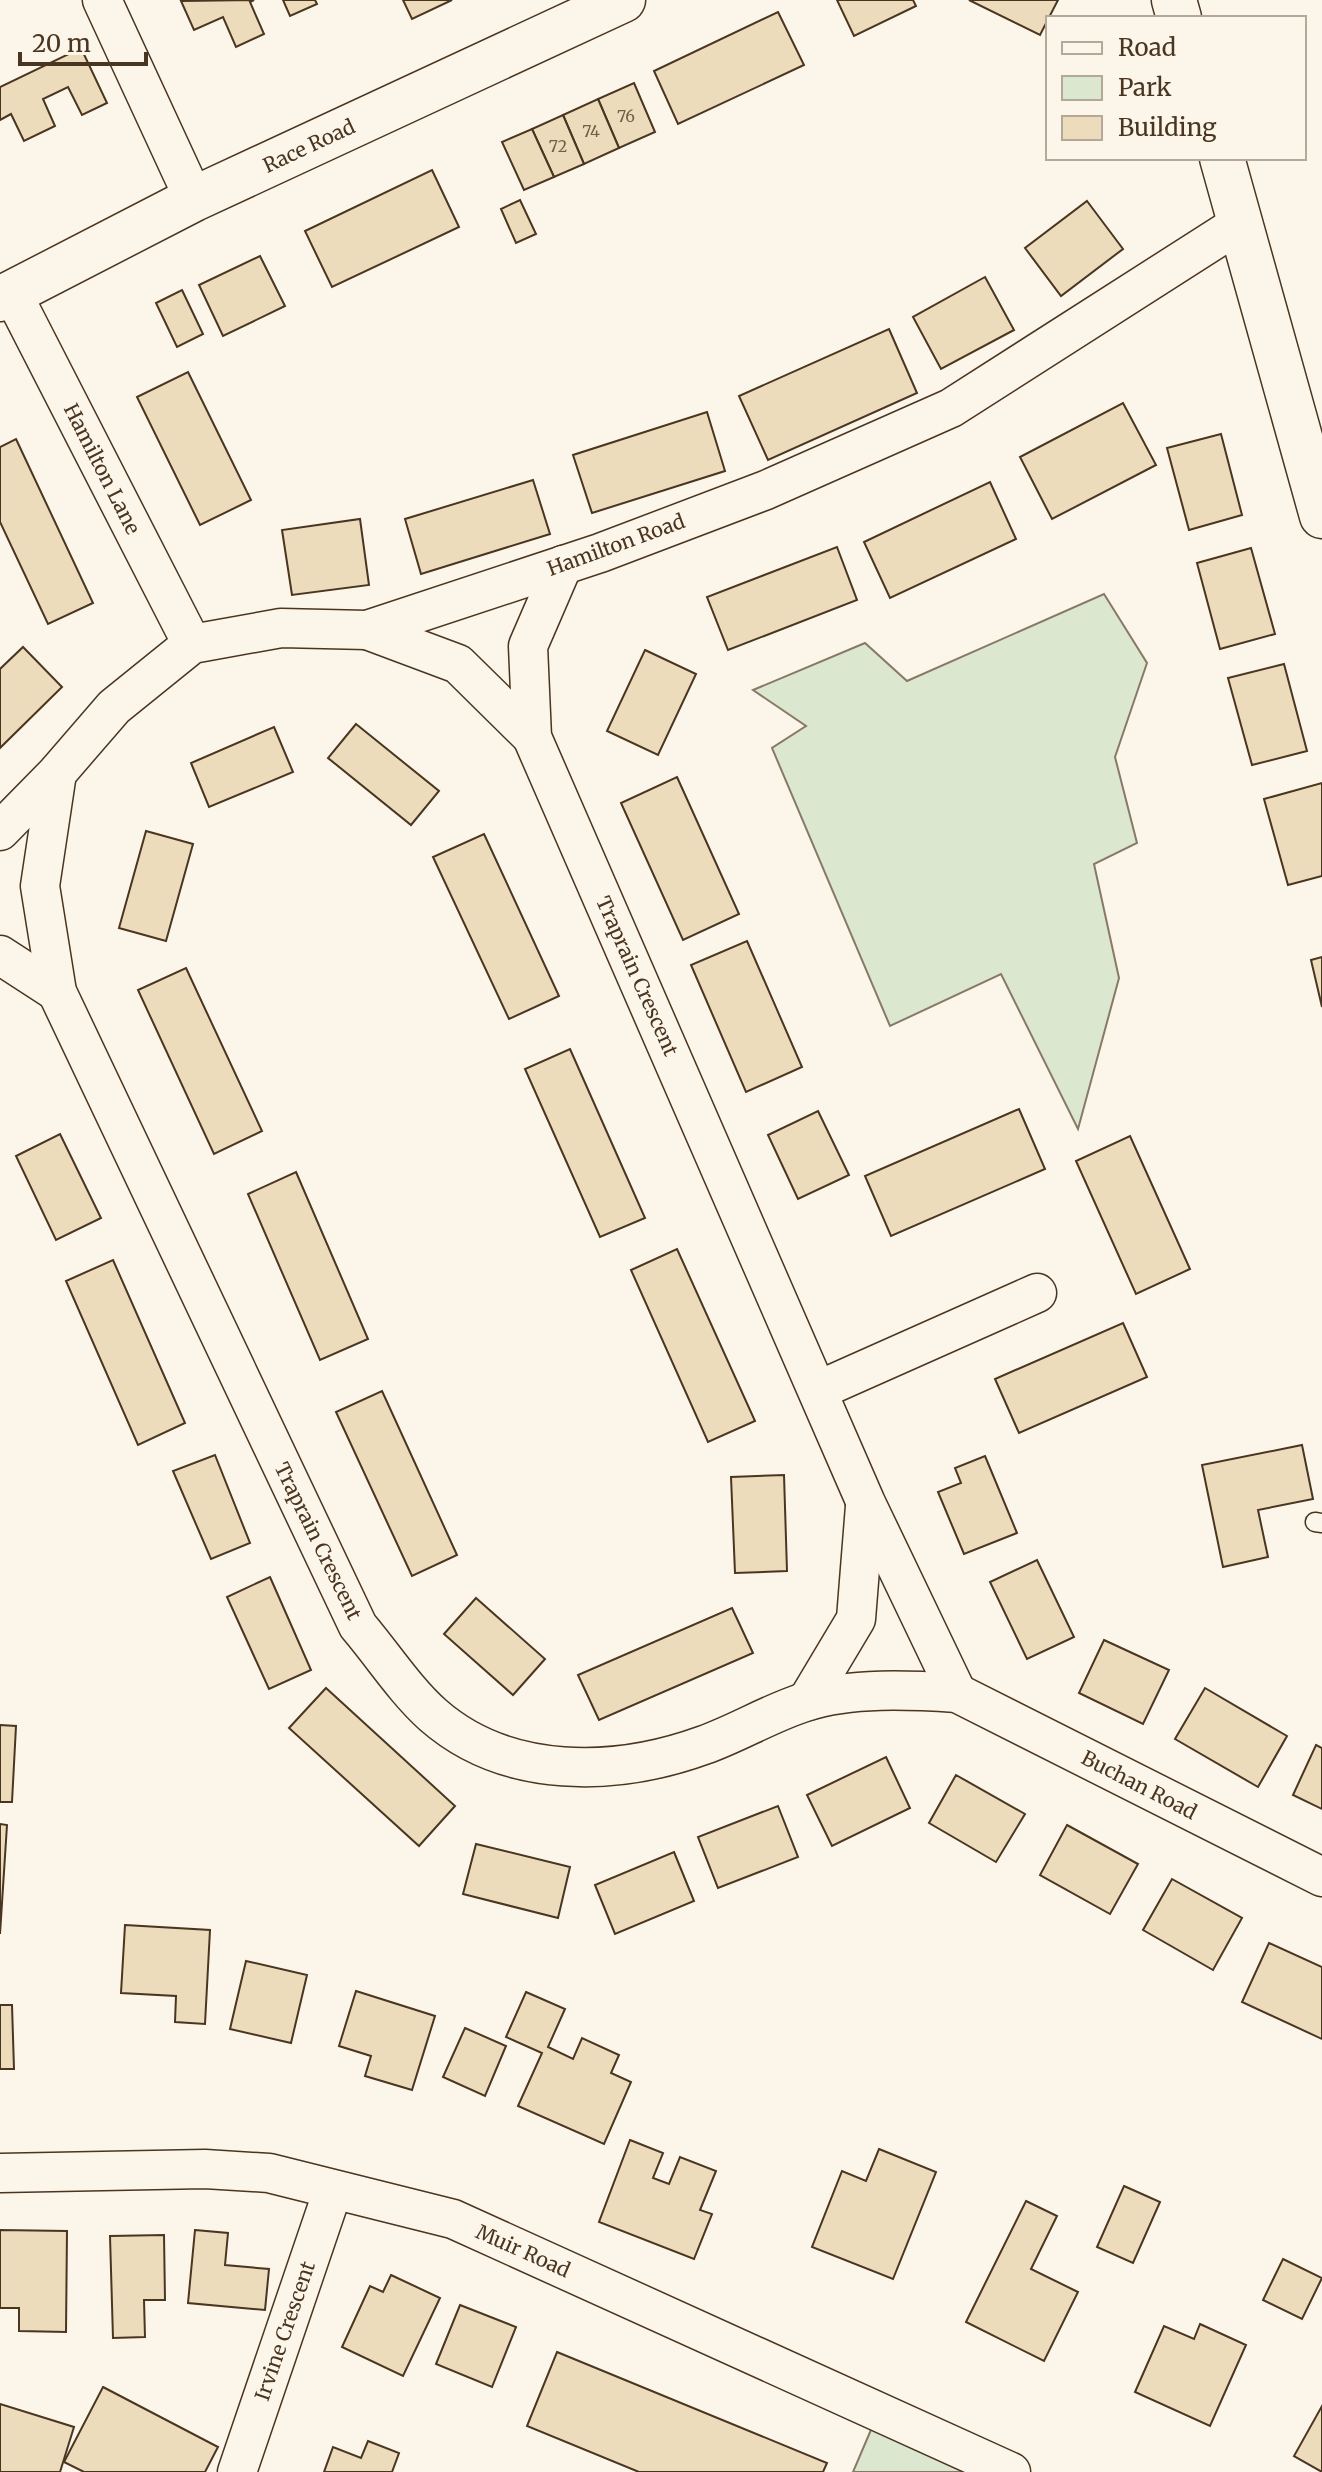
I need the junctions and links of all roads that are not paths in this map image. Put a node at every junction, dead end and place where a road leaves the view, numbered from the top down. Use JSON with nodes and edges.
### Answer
{"nodes":[{"id":1,"x":102,"y":0,"type":"edge"},
{"id":2,"x":623,"y":0,"type":"edge"},
{"id":3,"x":1223,"y":160,"type":"edge"},
{"id":4,"x":194,"y":199,"type":"junction"},
{"id":5,"x":1242,"y":222,"type":"junction"},
{"id":6,"x":6,"y":296,"type":"edge"},
{"id":7,"x":1322,"y":516,"type":"edge"},
{"id":8,"x":563,"y":565,"type":"junction"},
{"id":9,"x":367,"y":630,"type":"junction"},
{"id":10,"x":192,"y":644,"type":"junction"},
{"id":11,"x":532,"y":737,"type":"junction"},
{"id":12,"x":57,"y":773,"type":"junction"},
{"id":13,"x":0,"y":831,"type":"edge"},
{"id":14,"x":0,"y":955,"type":"edge"},
{"id":15,"x":57,"y":992,"type":"junction"},
{"id":16,"x":1037,"y":1293,"type":"dead end"},
{"id":17,"x":819,"y":1390,"type":"junction"},
{"id":18,"x":866,"y":1503,"type":"junction"},
{"id":19,"x":957,"y":1693,"type":"junction"},
{"id":20,"x":807,"y":1701,"type":"junction"},
{"id":21,"x":1322,"y":1877,"type":"edge"},
{"id":22,"x":0,"y":2173,"type":"edge"},
{"id":23,"x":333,"y":2190,"type":"junction"},
{"id":24,"x":237,"y":2472,"type":"edge"},
{"id":25,"x":1011,"y":2472,"type":"edge"}],
"edges":[{"from":1,"to":4,"type":"street"},
{"from":2,"to":4,"type":"street","name":"Race Road"},
{"from":3,"to":5,"type":"street"},
{"from":4,"to":6,"type":"street","name":"Race Road"},
{"from":5,"to":7,"type":"street"},
{"from":5,"to":8,"type":"street","name":"Hamilton Road"},
{"from":6,"to":10,"type":"street","name":"Hamilton Lane"},
{"from":8,"to":9,"type":"street","name":"Hamilton Road"},
{"from":8,"to":11,"type":"street","name":"Traprain Crescent"},
{"from":9,"to":10,"type":"street","name":"Hamilton Road"},
{"from":9,"to":11,"type":"street","name":"Traprain Crescent"},
{"from":10,"to":12,"type":"street","name":"Hamilton Road"},
{"from":11,"to":17,"type":"street","name":"Traprain Crescent"},
{"from":12,"to":13,"type":"street","name":"Hamilton Road"},
{"from":12,"to":15,"type":"street","name":"Traprain Crescent"},
{"from":14,"to":15,"type":"street"},
{"from":15,"to":20,"type":"street","name":"Traprain Crescent"},
{"from":16,"to":17,"type":"street"},
{"from":17,"to":18,"type":"street","name":"Traprain Crescent"},
{"from":18,"to":19,"type":"street"},
{"from":18,"to":20,"type":"street","name":"Traprain Crescent"},
{"from":19,"to":20,"type":"street","name":"Buchan Road"},
{"from":19,"to":21,"type":"street","name":"Buchan Road"},
{"from":22,"to":23,"type":"street","name":"Muir Road"},
{"from":23,"to":24,"type":"street","name":"Irvine Crescent"},
{"from":23,"to":25,"type":"street","name":"Muir Road"}]}
